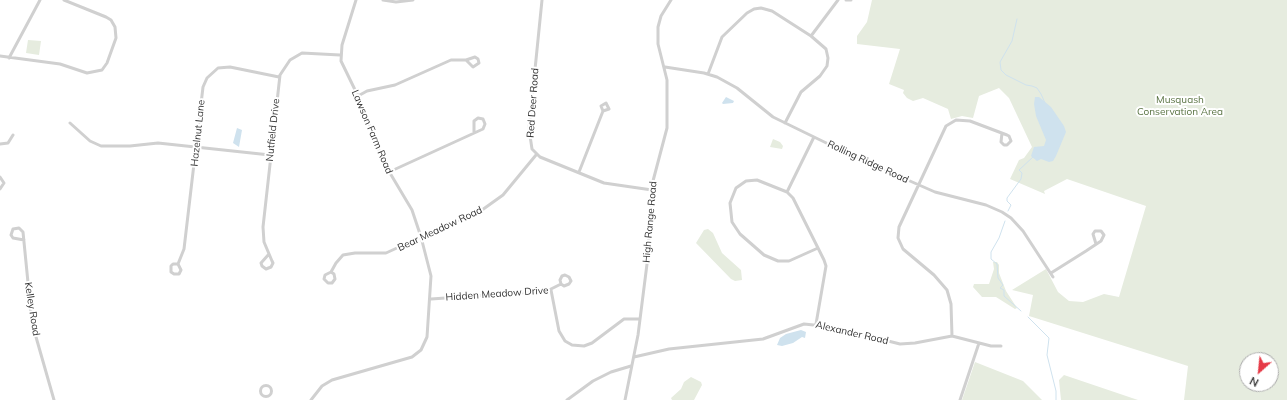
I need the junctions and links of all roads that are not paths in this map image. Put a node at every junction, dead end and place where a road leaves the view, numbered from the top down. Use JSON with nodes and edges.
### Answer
{"nodes":[{"id":1,"x":40,"y":0,"type":"edge"},
{"id":2,"x":64,"y":0,"type":"edge"},
{"id":3,"x":356,"y":0,"type":"edge"},
{"id":4,"x":383,"y":0,"type":"edge"},
{"id":5,"x":413,"y":0,"type":"edge"},
{"id":6,"x":542,"y":0,"type":"edge"},
{"id":7,"x":672,"y":0,"type":"edge"},
{"id":8,"x":838,"y":0,"type":"edge"},
{"id":9,"x":846,"y":0,"type":"edge"},
{"id":10,"x":851,"y":0,"type":"edge"},
{"id":11,"x":811,"y":36,"type":"junction"},
{"id":12,"x":340,"y":55,"type":"junction"},
{"id":13,"x":0,"y":56,"type":"edge"},
{"id":14,"x":9,"y":58,"type":"junction"},
{"id":15,"x":466,"y":60,"type":"dead end"},
{"id":16,"x":665,"y":67,"type":"junction"},
{"id":17,"x":708,"y":74,"type":"junction"},
{"id":18,"x":279,"y":77,"type":"junction"},
{"id":19,"x":358,"y":96,"type":"junction"},
{"id":20,"x":603,"y":111,"type":"dead end"},
{"id":21,"x":70,"y":122,"type":"dead end"},
{"id":22,"x":785,"y":123,"type":"junction"},
{"id":23,"x":474,"y":133,"type":"junction"},
{"id":24,"x":1002,"y":133,"type":"dead end"},
{"id":25,"x":13,"y":135,"type":"dead end"},
{"id":26,"x":814,"y":137,"type":"junction"},
{"id":27,"x":0,"y":144,"type":"edge"},
{"id":28,"x":197,"y":147,"type":"junction"},
{"id":29,"x":270,"y":155,"type":"junction"},
{"id":30,"x":536,"y":155,"type":"junction"},
{"id":31,"x":389,"y":172,"type":"junction"},
{"id":32,"x":579,"y":172,"type":"junction"},
{"id":33,"x":0,"y":177,"type":"edge"},
{"id":34,"x":918,"y":184,"type":"junction"},
{"id":35,"x":0,"y":189,"type":"edge"},
{"id":36,"x":652,"y":190,"type":"junction"},
{"id":37,"x":786,"y":192,"type":"junction"},
{"id":38,"x":421,"y":237,"type":"junction"},
{"id":39,"x":24,"y":240,"type":"junction"},
{"id":40,"x":1096,"y":244,"type":"dead end"},
{"id":41,"x":818,"y":248,"type":"junction"},
{"id":42,"x":269,"y":254,"type":"junction"},
{"id":43,"x":178,"y":264,"type":"dead end"},
{"id":44,"x":331,"y":272,"type":"dead end"},
{"id":45,"x":1051,"y":273,"type":"junction"},
{"id":46,"x":1053,"y":277,"type":"dead end"},
{"id":47,"x":561,"y":284,"type":"dead end"},
{"id":48,"x":551,"y":290,"type":"junction"},
{"id":49,"x":430,"y":299,"type":"junction"},
{"id":50,"x":640,"y":319,"type":"junction"},
{"id":51,"x":816,"y":324,"type":"junction"},
{"id":52,"x":952,"y":336,"type":"junction"},
{"id":53,"x":979,"y":343,"type":"junction"},
{"id":54,"x":1001,"y":346,"type":"dead end"},
{"id":55,"x":634,"y":357,"type":"junction"},
{"id":56,"x":631,"y":366,"type":"junction"},
{"id":57,"x":54,"y":400,"type":"edge"},
{"id":58,"x":311,"y":400,"type":"edge"},
{"id":59,"x":567,"y":400,"type":"edge"},
{"id":60,"x":625,"y":400,"type":"edge"},
{"id":61,"x":960,"y":400,"type":"edge"}],
"edges":[{"from":1,"to":14,"type":"street"},
{"from":2,"to":14,"type":"street"},
{"from":3,"to":12,"type":"street"},
{"from":4,"to":5,"type":"street"},
{"from":6,"to":30,"type":"street","name":"Red Deer Road"},
{"from":7,"to":16,"type":"street","name":"High Range Road"},
{"from":8,"to":11,"type":"street"},
{"from":9,"to":10,"type":"street"},
{"from":11,"to":17,"type":"street"},
{"from":11,"to":22,"type":"street"},
{"from":12,"to":18,"type":"street","name":"Nutfield Drive"},
{"from":12,"to":19,"type":"street","name":"Lawson Farm Road"},
{"from":13,"to":14,"type":"street"},
{"from":15,"to":19,"type":"street"},
{"from":16,"to":17,"type":"street","name":"Rolling Ridge Road"},
{"from":16,"to":36,"type":"street","name":"High Range Road"},
{"from":17,"to":22,"type":"street","name":"Rolling Ridge Road"},
{"from":18,"to":28,"type":"street","name":"Hazelnut Lane"},
{"from":18,"to":29,"type":"street","name":"Nutfield Drive"},
{"from":19,"to":31,"type":"street","name":"Lawson Farm Road"},
{"from":20,"to":32,"type":"street"},
{"from":21,"to":28,"type":"street"},
{"from":22,"to":26,"type":"street","name":"Rolling Ridge Road"},
{"from":23,"to":23,"type":"street"},
{"from":23,"to":31,"type":"street"},
{"from":24,"to":34,"type":"street"},
{"from":25,"to":27,"type":"street"},
{"from":26,"to":34,"type":"street","name":"Rolling Ridge Road"},
{"from":26,"to":37,"type":"street"},
{"from":28,"to":29,"type":"street"},
{"from":28,"to":43,"type":"street","name":"Hazelnut Lane"},
{"from":29,"to":42,"type":"street","name":"Nutfield Drive"},
{"from":30,"to":32,"type":"street"},
{"from":30,"to":38,"type":"street","name":"Bear Meadow Road"},
{"from":31,"to":38,"type":"street","name":"Lawson Farm Road"},
{"from":32,"to":36,"type":"street"},
{"from":33,"to":35,"type":"street"},
{"from":34,"to":45,"type":"street","name":"Rolling Ridge Road"},
{"from":34,"to":52,"type":"street"},
{"from":36,"to":50,"type":"street","name":"High Range Road"},
{"from":37,"to":41,"type":"street"},
{"from":37,"to":41,"type":"street"},
{"from":38,"to":44,"type":"street","name":"Bear Meadow Road"},
{"from":38,"to":49,"type":"street","name":"Lawson Farm Road"},
{"from":39,"to":39,"type":"street"},
{"from":39,"to":57,"type":"street","name":"Kelley Road"},
{"from":40,"to":45,"type":"street"},
{"from":41,"to":51,"type":"street"},
{"from":42,"to":42,"type":"street","name":"Nutfield Drive"},
{"from":45,"to":46,"type":"street","name":"Rolling Ridge Road"},
{"from":47,"to":48,"type":"street","name":"Hidden Meadow Drive"},
{"from":48,"to":49,"type":"street","name":"Hidden Meadow Drive"},
{"from":48,"to":50,"type":"street"},
{"from":49,"to":58,"type":"street","name":"Lawson Farm Road"},
{"from":50,"to":55,"type":"street","name":"High Range Road"},
{"from":51,"to":52,"type":"street","name":"Alexander Road"},
{"from":51,"to":55,"type":"street","name":"Alexander Road"},
{"from":52,"to":53,"type":"street","name":"Alexander Road"},
{"from":53,"to":54,"type":"street","name":"Alexander Road"},
{"from":53,"to":61,"type":"street"},
{"from":55,"to":56,"type":"street","name":"High Range Road"},
{"from":56,"to":59,"type":"street"},
{"from":56,"to":60,"type":"street","name":"High Range Road"}]}
